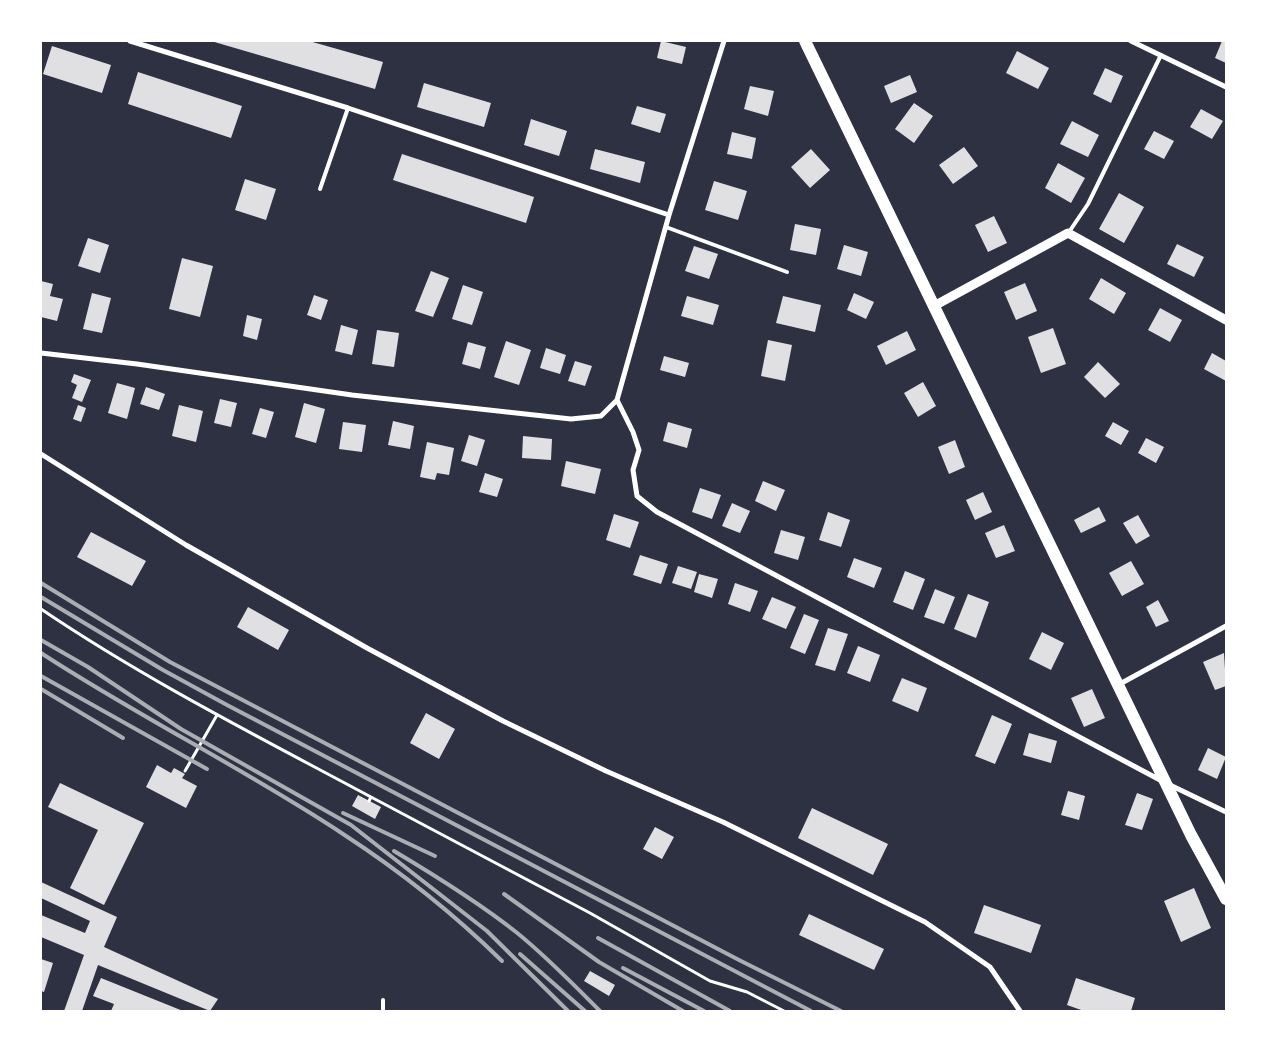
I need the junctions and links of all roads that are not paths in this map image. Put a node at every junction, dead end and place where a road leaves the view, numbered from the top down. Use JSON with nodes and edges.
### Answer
{"nodes":[{"id":1,"x":130,"y":41,"type":"edge"},
{"id":2,"x":724,"y":41,"type":"edge"},
{"id":3,"x":805,"y":41,"type":"edge"},
{"id":4,"x":1131,"y":41,"type":"edge"},
{"id":5,"x":1161,"y":55,"type":"junction"},
{"id":6,"x":1226,"y":87,"type":"edge"},
{"id":7,"x":348,"y":108,"type":"junction"},
{"id":8,"x":320,"y":189,"type":"dead end"},
{"id":9,"x":670,"y":215,"type":"junction"},
{"id":10,"x":666,"y":227,"type":"junction"},
{"id":11,"x":1068,"y":233,"type":"junction"},
{"id":12,"x":787,"y":272,"type":"dead end"},
{"id":13,"x":934,"y":306,"type":"junction"},
{"id":14,"x":1226,"y":320,"type":"edge"},
{"id":15,"x":41,"y":353,"type":"edge"},
{"id":16,"x":617,"y":400,"type":"junction"},
{"id":17,"x":41,"y":454,"type":"edge"},
{"id":18,"x":1226,"y":626,"type":"edge"},
{"id":19,"x":1118,"y":686,"type":"junction"},
{"id":20,"x":1167,"y":784,"type":"junction"},
{"id":21,"x":1226,"y":812,"type":"edge"},
{"id":22,"x":1226,"y":899,"type":"edge"},
{"id":23,"x":383,"y":1000,"type":"dead end"},
{"id":24,"x":383,"y":1011,"type":"edge"},
{"id":25,"x":1020,"y":1011,"type":"edge"}],
"edges":[{"from":1,"to":7,"type":"street"},
{"from":2,"to":9,"type":"street"},
{"from":3,"to":13,"type":"main road"},
{"from":4,"to":5,"type":"street"},
{"from":5,"to":6,"type":"street"},
{"from":5,"to":11,"type":"lane"},
{"from":7,"to":8,"type":"lane"},
{"from":7,"to":9,"type":"street"},
{"from":9,"to":10,"type":"street"},
{"from":10,"to":12,"type":"lane"},
{"from":10,"to":16,"type":"street"},
{"from":11,"to":13,"type":"street"},
{"from":11,"to":14,"type":"street"},
{"from":13,"to":19,"type":"main road"},
{"from":15,"to":16,"type":"street"},
{"from":16,"to":20,"type":"street"},
{"from":17,"to":25,"type":"street"},
{"from":18,"to":19,"type":"street"},
{"from":19,"to":20,"type":"main road"},
{"from":20,"to":21,"type":"street"},
{"from":20,"to":22,"type":"main road"},
{"from":23,"to":24,"type":"lane"}]}
